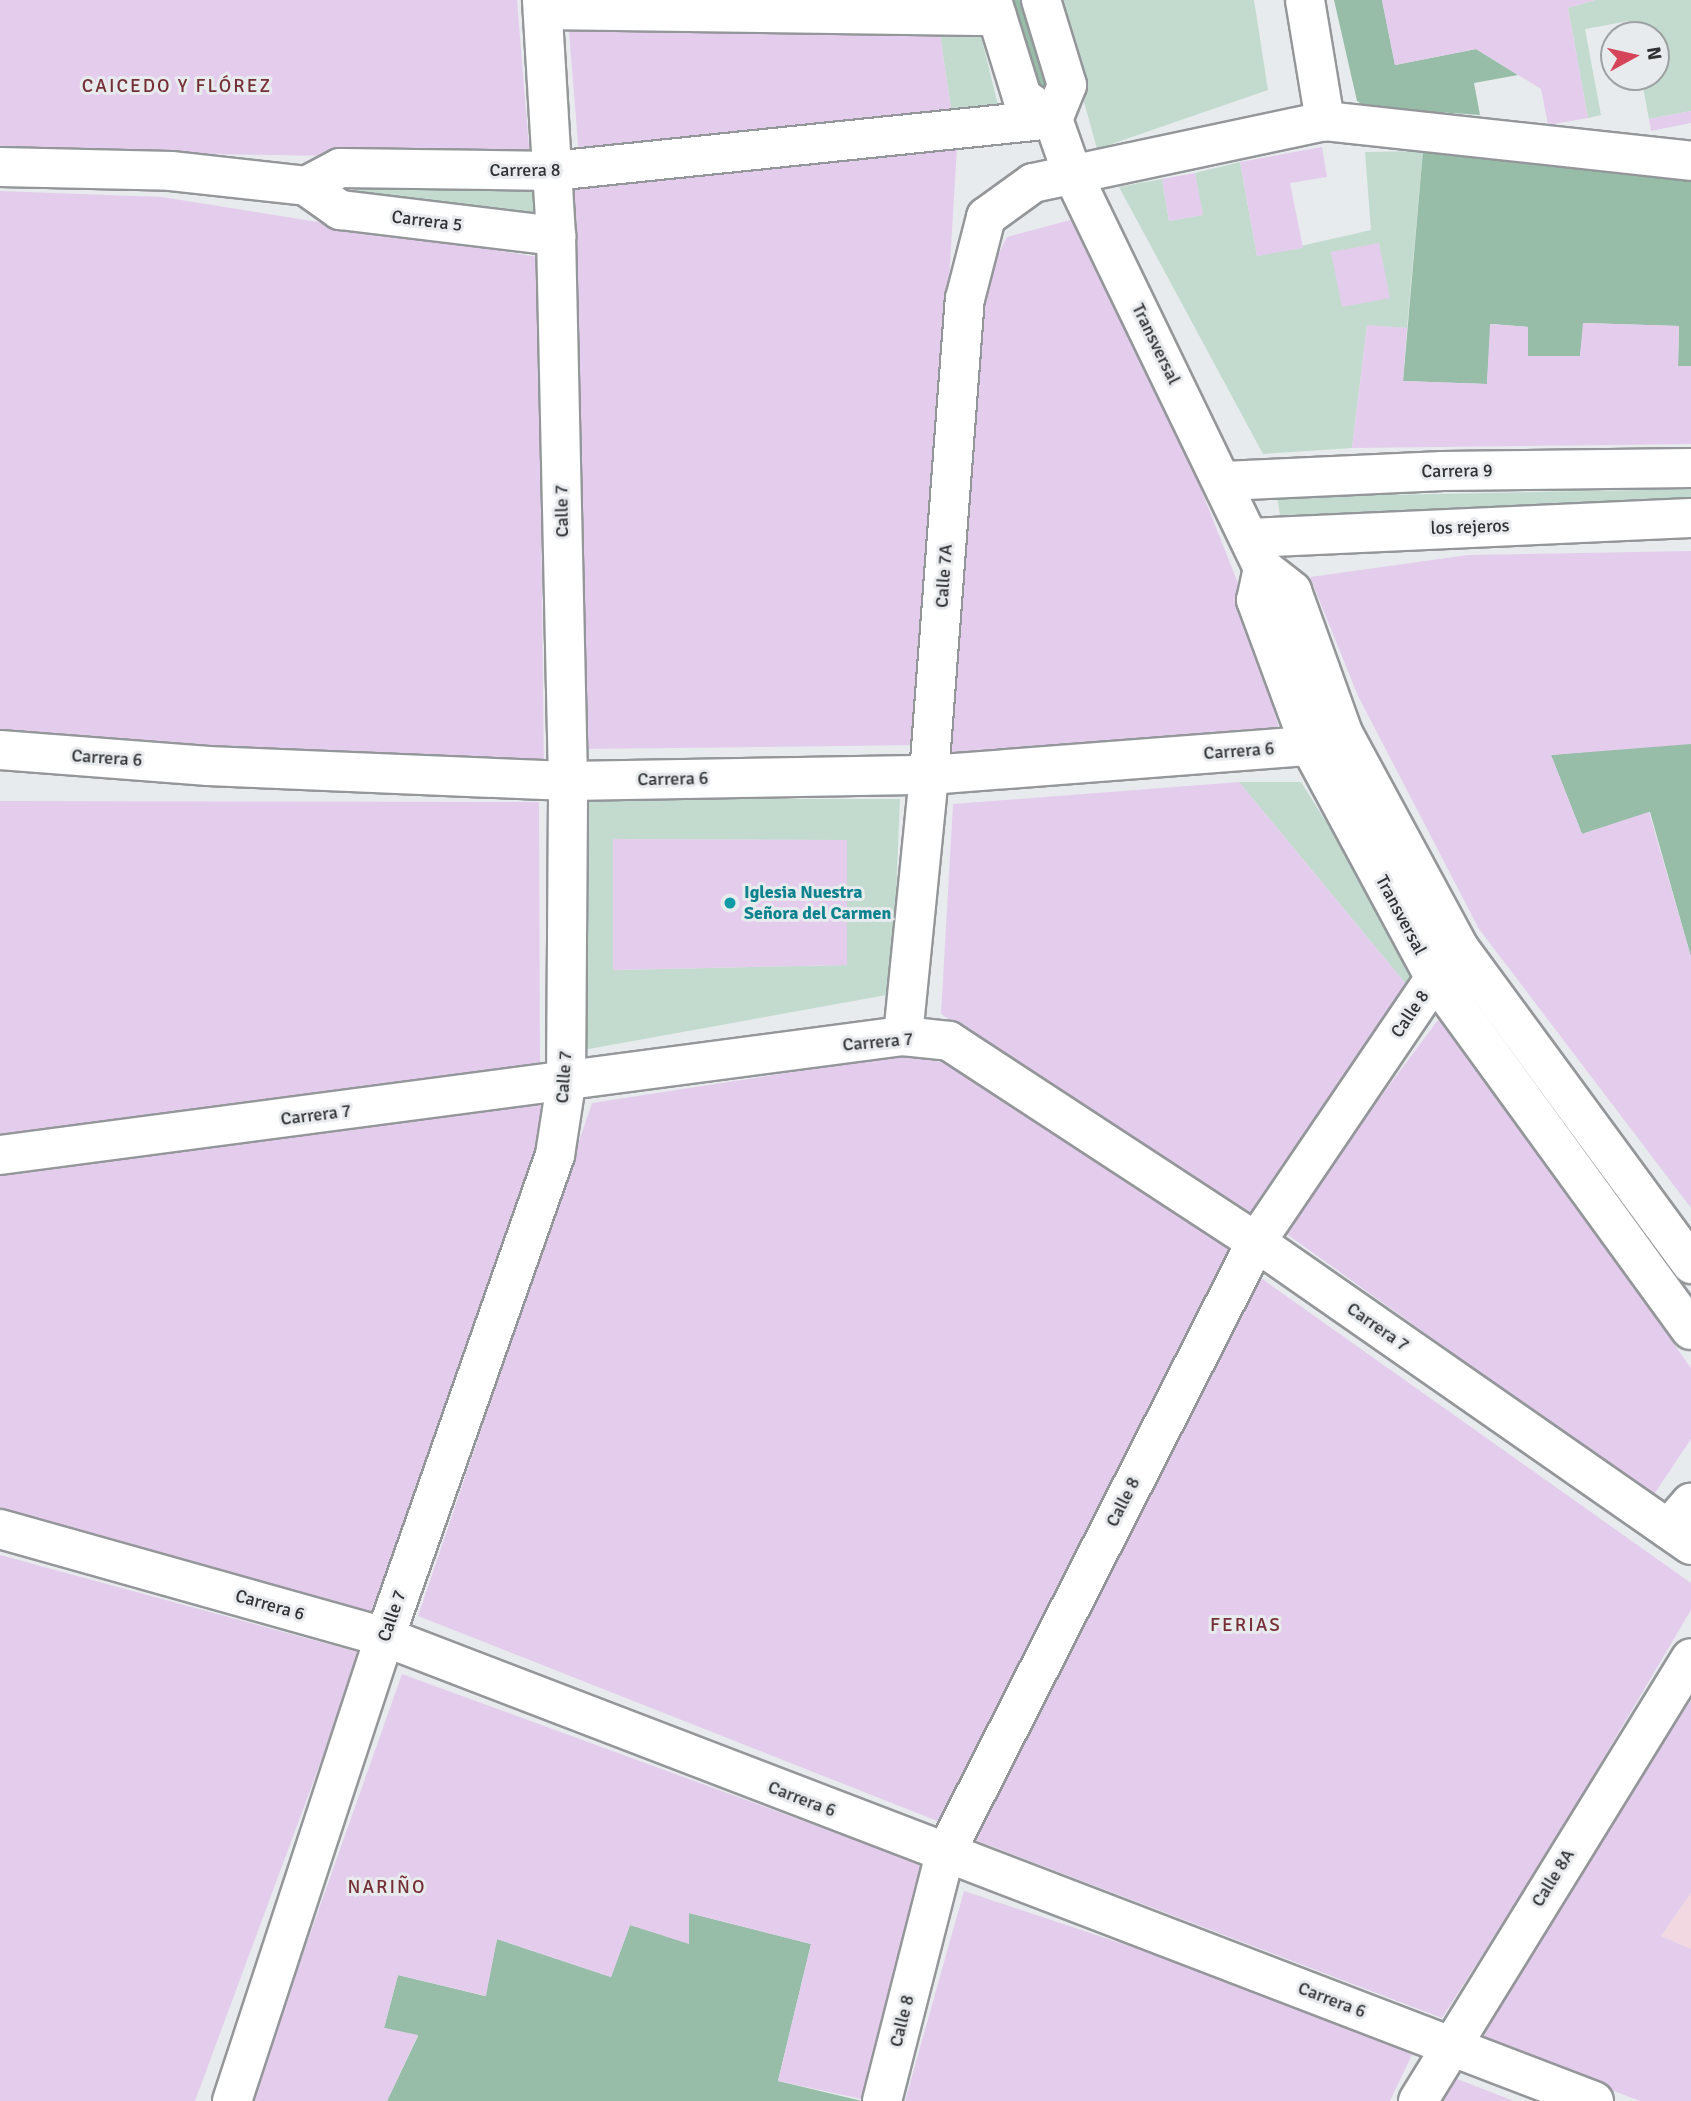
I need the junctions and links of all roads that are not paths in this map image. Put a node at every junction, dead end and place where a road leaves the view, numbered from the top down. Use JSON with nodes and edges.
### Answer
{"nodes":[{"id":1,"x":1041,"y":0,"type":"edge"},
{"id":2,"x":1305,"y":0,"type":"edge"},
{"id":3,"x":543,"y":5,"type":"edge"},
{"id":4,"x":995,"y":8,"type":"edge"},
{"id":5,"x":1053,"y":119,"type":"junction"},
{"id":6,"x":1325,"y":121,"type":"junction"},
{"id":7,"x":1691,"y":161,"type":"edge"},
{"id":8,"x":0,"y":167,"type":"edge"},
{"id":9,"x":553,"y":171,"type":"junction"},
{"id":10,"x":1072,"y":173,"type":"junction"},
{"id":11,"x":306,"y":186,"type":"junction"},
{"id":12,"x":556,"y":236,"type":"junction"},
{"id":13,"x":1691,"y":468,"type":"edge"},
{"id":14,"x":1224,"y":481,"type":"junction"},
{"id":15,"x":1691,"y":518,"type":"edge"},
{"id":16,"x":1256,"y":553,"type":"junction"},
{"id":17,"x":1327,"y":739,"type":"junction"},
{"id":18,"x":0,"y":750,"type":"edge"},
{"id":19,"x":929,"y":775,"type":"junction"},
{"id":20,"x":568,"y":781,"type":"junction"},
{"id":21,"x":1460,"y":949,"type":"junction"},
{"id":22,"x":1435,"y":978,"type":"junction"},
{"id":23,"x":903,"y":1035,"type":"junction"},
{"id":24,"x":566,"y":1084,"type":"junction"},
{"id":25,"x":0,"y":1155,"type":"edge"},
{"id":26,"x":1256,"y":1242,"type":"junction"},
{"id":27,"x":1691,"y":1264,"type":"edge"},
{"id":28,"x":1691,"y":1330,"type":"edge"},
{"id":29,"x":1683,"y":1525,"type":"edge"},
{"id":30,"x":0,"y":1529,"type":"edge"},
{"id":31,"x":385,"y":1637,"type":"junction"},
{"id":32,"x":1691,"y":1658,"type":"edge"},
{"id":33,"x":945,"y":1854,"type":"junction"},
{"id":34,"x":1449,"y":2044,"type":"junction"},
{"id":35,"x":232,"y":2101,"type":"edge"},
{"id":36,"x":882,"y":2101,"type":"edge"},
{"id":37,"x":1418,"y":2101,"type":"edge"},
{"id":38,"x":1594,"y":2101,"type":"edge"}],
"edges":[{"from":1,"to":5,"type":"street"},
{"from":2,"to":6,"type":"street"},
{"from":3,"to":4,"type":"street"},
{"from":3,"to":9,"type":"street","name":"Calle 7"},
{"from":4,"to":5,"type":"street"},
{"from":5,"to":9,"type":"street","name":"Carrera 8"},
{"from":5,"to":10,"type":"street","name":"Transversal"},
{"from":6,"to":7,"type":"street","name":"Calle 7A"},
{"from":6,"to":10,"type":"street","name":"Calle 7A"},
{"from":8,"to":11,"type":"street"},
{"from":9,"to":11,"type":"street","name":"Carrera 8"},
{"from":9,"to":12,"type":"street","name":"Calle 7"},
{"from":10,"to":14,"type":"street","name":"Transversal"},
{"from":10,"to":19,"type":"street","name":"Calle 7A"},
{"from":11,"to":12,"type":"street","name":"Carrera 5"},
{"from":12,"to":20,"type":"street","name":"Calle 7"},
{"from":13,"to":14,"type":"street","name":"Carrera 9"},
{"from":14,"to":16,"type":"street","name":"Transversal"},
{"from":15,"to":16,"type":"street","name":"los rejeros"},
{"from":16,"to":17,"type":"street","name":"Transversal"},
{"from":17,"to":19,"type":"street","name":"Carrera 6"},
{"from":17,"to":21,"type":"street","name":"Transversal"},
{"from":17,"to":22,"type":"street","name":"Transversal"},
{"from":18,"to":20,"type":"street","name":"Carrera 6"},
{"from":19,"to":20,"type":"street","name":"Carrera 6"},
{"from":19,"to":23,"type":"street","name":"Calle 7A"},
{"from":20,"to":24,"type":"street","name":"Calle 7"},
{"from":21,"to":22,"type":"street","name":"Calle 8"},
{"from":21,"to":27,"type":"street","name":"Transversal"},
{"from":22,"to":26,"type":"street","name":"Calle 8"},
{"from":22,"to":28,"type":"street","name":"Transversal"},
{"from":23,"to":24,"type":"street","name":"Carrera 7"},
{"from":23,"to":26,"type":"street","name":"Carrera 7"},
{"from":24,"to":25,"type":"street","name":"Carrera 7"},
{"from":24,"to":31,"type":"street","name":"Calle 7"},
{"from":26,"to":29,"type":"street","name":"Carrera 7"},
{"from":26,"to":33,"type":"street","name":"Calle 8"},
{"from":30,"to":31,"type":"street","name":"Carrera 6"},
{"from":31,"to":33,"type":"street","name":"Carrera 6"},
{"from":31,"to":35,"type":"street","name":"Calle 7"},
{"from":32,"to":34,"type":"street","name":"Calle 8A"},
{"from":33,"to":34,"type":"street","name":"Carrera 6"},
{"from":33,"to":36,"type":"street","name":"Calle 8"},
{"from":34,"to":37,"type":"street","name":"Calle 8A"},
{"from":34,"to":38,"type":"street","name":"Carrera 6"}]}
